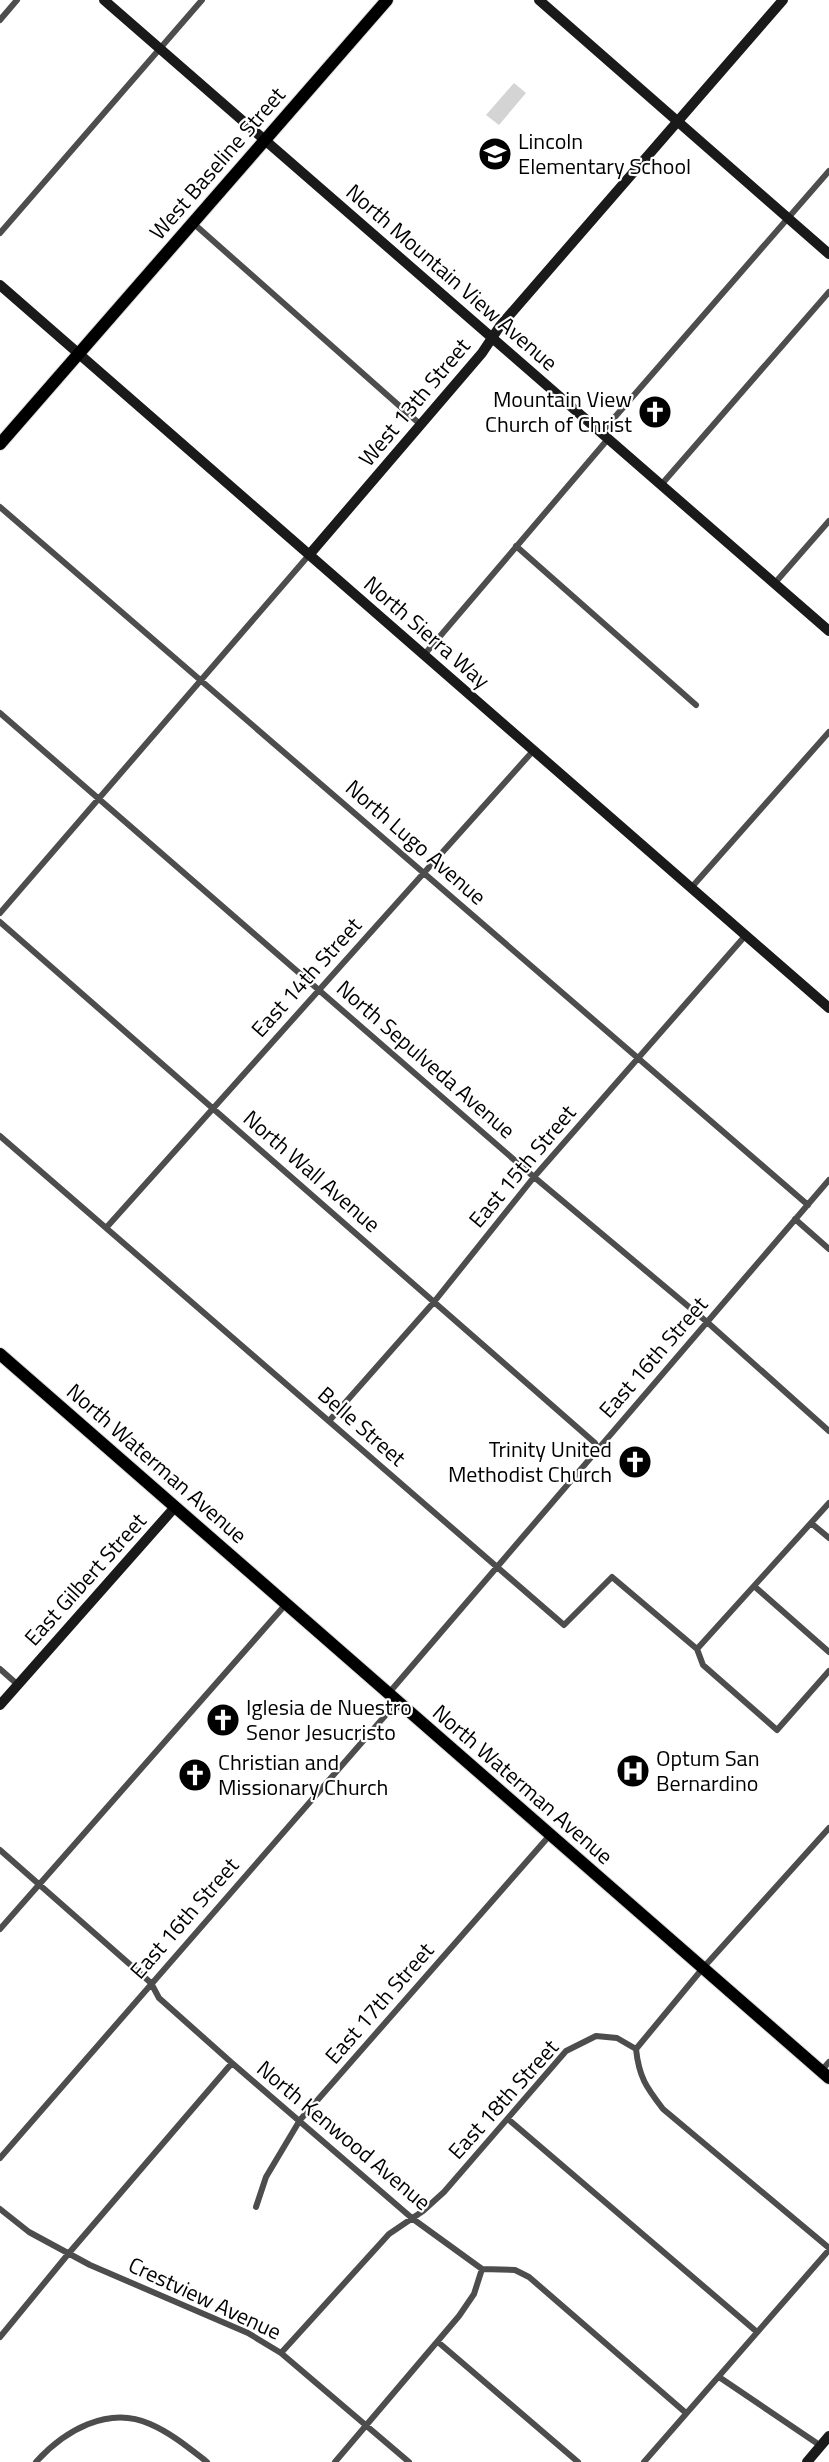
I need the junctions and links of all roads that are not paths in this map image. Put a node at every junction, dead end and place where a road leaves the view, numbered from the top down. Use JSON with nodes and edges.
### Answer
{"nodes":[{"id":1,"x":17,"y":0,"type":"edge"},
{"id":2,"x":104,"y":0,"type":"edge"},
{"id":3,"x":202,"y":0,"type":"edge"},
{"id":4,"x":387,"y":0,"type":"edge"},
{"id":5,"x":539,"y":0,"type":"edge"},
{"id":6,"x":783,"y":0,"type":"edge"},
{"id":7,"x":0,"y":20,"type":"edge"},
{"id":8,"x":160,"y":49,"type":"junction"},
{"id":9,"x":677,"y":121,"type":"junction"},
{"id":10,"x":265,"y":140,"type":"junction"},
{"id":11,"x":829,"y":171,"type":"edge"},
{"id":12,"x":789,"y":218,"type":"junction"},
{"id":13,"x":193,"y":223,"type":"junction"},
{"id":14,"x":0,"y":233,"type":"edge"},
{"id":15,"x":829,"y":254,"type":"edge"},
{"id":16,"x":0,"y":285,"type":"edge"},
{"id":17,"x":829,"y":292,"type":"edge"},
{"id":18,"x":492,"y":338,"type":"junction"},
{"id":19,"x":79,"y":354,"type":"junction"},
{"id":20,"x":421,"y":425,"type":"junction"},
{"id":21,"x":605,"y":436,"type":"junction"},
{"id":22,"x":0,"y":444,"type":"edge"},
{"id":23,"x":661,"y":485,"type":"junction"},
{"id":24,"x":0,"y":507,"type":"edge"},
{"id":25,"x":829,"y":521,"type":"edge"},
{"id":26,"x":516,"y":546,"type":"junction"},
{"id":27,"x":309,"y":555,"type":"junction"},
{"id":28,"x":774,"y":584,"type":"junction"},
{"id":29,"x":829,"y":631,"type":"edge"},
{"id":30,"x":424,"y":655,"type":"junction"},
{"id":31,"x":200,"y":681,"type":"junction"},
{"id":32,"x":696,"y":705,"type":"dead end"},
{"id":33,"x":0,"y":713,"type":"edge"},
{"id":34,"x":829,"y":732,"type":"edge"},
{"id":35,"x":533,"y":751,"type":"junction"},
{"id":36,"x":98,"y":799,"type":"junction"},
{"id":37,"x":425,"y":873,"type":"junction"},
{"id":38,"x":691,"y":888,"type":"junction"},
{"id":39,"x":0,"y":913,"type":"edge"},
{"id":40,"x":0,"y":922,"type":"edge"},
{"id":41,"x":745,"y":936,"type":"junction"},
{"id":42,"x":318,"y":990,"type":"junction"},
{"id":43,"x":829,"y":1008,"type":"edge"},
{"id":44,"x":639,"y":1058,"type":"junction"},
{"id":45,"x":212,"y":1107,"type":"junction"},
{"id":46,"x":0,"y":1136,"type":"edge"},
{"id":47,"x":534,"y":1177,"type":"junction"},
{"id":48,"x":829,"y":1180,"type":"edge"},
{"id":49,"x":808,"y":1205,"type":"junction"},
{"id":50,"x":795,"y":1220,"type":"junction"},
{"id":51,"x":106,"y":1228,"type":"junction"},
{"id":52,"x":829,"y":1249,"type":"edge"},
{"id":53,"x":434,"y":1302,"type":"junction"},
{"id":54,"x":707,"y":1322,"type":"junction"},
{"id":55,"x":0,"y":1354,"type":"edge"},
{"id":56,"x":328,"y":1421,"type":"junction"},
{"id":57,"x":829,"y":1431,"type":"edge"},
{"id":58,"x":598,"y":1449,"type":"junction"},
{"id":59,"x":829,"y":1503,"type":"edge"},
{"id":60,"x":175,"y":1507,"type":"junction"},
{"id":61,"x":811,"y":1523,"type":"junction"},
{"id":62,"x":829,"y":1538,"type":"edge"},
{"id":63,"x":496,"y":1567,"type":"junction"},
{"id":64,"x":754,"y":1586,"type":"junction"},
{"id":65,"x":286,"y":1604,"type":"junction"},
{"id":66,"x":697,"y":1649,"type":"junction"},
{"id":67,"x":829,"y":1652,"type":"edge"},
{"id":68,"x":0,"y":1669,"type":"edge"},
{"id":69,"x":829,"y":1671,"type":"edge"},
{"id":70,"x":17,"y":1684,"type":"junction"},
{"id":71,"x":392,"y":1698,"type":"junction"},
{"id":72,"x":0,"y":1704,"type":"edge"},
{"id":73,"x":829,"y":1828,"type":"edge"},
{"id":74,"x":550,"y":1835,"type":"junction"},
{"id":75,"x":0,"y":1850,"type":"edge"},
{"id":76,"x":39,"y":1884,"type":"junction"},
{"id":77,"x":0,"y":1929,"type":"edge"},
{"id":78,"x":703,"y":1968,"type":"junction"},
{"id":79,"x":151,"y":1983,"type":"junction"},
{"id":80,"x":636,"y":2049,"type":"junction"},
{"id":81,"x":232,"y":2063,"type":"junction"},
{"id":82,"x":827,"y":2070,"type":"edge"},
{"id":83,"x":508,"y":2119,"type":"junction"},
{"id":84,"x":300,"y":2120,"type":"junction"},
{"id":85,"x":0,"y":2158,"type":"edge"},
{"id":86,"x":256,"y":2207,"type":"dead end"},
{"id":87,"x":0,"y":2209,"type":"edge"},
{"id":88,"x":413,"y":2219,"type":"junction"},
{"id":89,"x":829,"y":2249,"type":"edge"},
{"id":90,"x":69,"y":2253,"type":"junction"},
{"id":91,"x":482,"y":2269,"type":"junction"},
{"id":92,"x":757,"y":2332,"type":"junction"},
{"id":93,"x":0,"y":2337,"type":"edge"},
{"id":94,"x":438,"y":2342,"type":"junction"},
{"id":95,"x":281,"y":2353,"type":"junction"},
{"id":96,"x":719,"y":2377,"type":"junction"},
{"id":97,"x":686,"y":2414,"type":"junction"},
{"id":98,"x":366,"y":2424,"type":"junction"},
{"id":99,"x":829,"y":2436,"type":"edge"},
{"id":100,"x":821,"y":2446,"type":"junction"},
{"id":101,"x":36,"y":2462,"type":"edge"},
{"id":102,"x":207,"y":2462,"type":"edge"},
{"id":103,"x":335,"y":2462,"type":"edge"},
{"id":104,"x":409,"y":2462,"type":"edge"},
{"id":105,"x":578,"y":2462,"type":"edge"},
{"id":106,"x":644,"y":2462,"type":"edge"},
{"id":107,"x":807,"y":2462,"type":"edge"}],
"edges":[{"from":1,"to":7,"type":"street"},
{"from":2,"to":8,"type":"street","name":"North Mountain View Avenue"},
{"from":3,"to":8,"type":"street"},
{"from":4,"to":10,"type":"main road","name":"West Baseline Street"},
{"from":5,"to":9,"type":"street"},
{"from":6,"to":9,"type":"street","name":"West 13th Street"},
{"from":8,"to":10,"type":"street","name":"North Mountain View Avenue"},
{"from":8,"to":14,"type":"street"},
{"from":9,"to":12,"type":"street"},
{"from":9,"to":18,"type":"street","name":"West 13th Street"},
{"from":10,"to":13,"type":"main road","name":"West Baseline Street"},
{"from":10,"to":18,"type":"street","name":"North Mountain View Avenue"},
{"from":11,"to":12,"type":"street"},
{"from":12,"to":15,"type":"street"},
{"from":12,"to":21,"type":"street"},
{"from":13,"to":19,"type":"main road","name":"West Baseline Street"},
{"from":13,"to":20,"type":"street"},
{"from":16,"to":19,"type":"street","name":"North Sierra Way"},
{"from":17,"to":23,"type":"street"},
{"from":18,"to":20,"type":"street","name":"West 13th Street"},
{"from":18,"to":21,"type":"street","name":"North Mountain View Avenue"},
{"from":19,"to":22,"type":"main road","name":"West Baseline Street"},
{"from":19,"to":27,"type":"street","name":"North Sierra Way"},
{"from":20,"to":27,"type":"street","name":"West 13th Street"},
{"from":21,"to":23,"type":"street","name":"North Mountain View Avenue"},
{"from":21,"to":26,"type":"street"},
{"from":23,"to":28,"type":"street","name":"North Mountain View Avenue"},
{"from":24,"to":31,"type":"street","name":"North Lugo Avenue"},
{"from":25,"to":28,"type":"street"},
{"from":26,"to":30,"type":"street"},
{"from":26,"to":32,"type":"street"},
{"from":27,"to":30,"type":"street","name":"North Sierra Way"},
{"from":27,"to":31,"type":"street"},
{"from":28,"to":29,"type":"street","name":"North Mountain View Avenue"},
{"from":30,"to":35,"type":"street","name":"North Sierra Way"},
{"from":31,"to":36,"type":"street"},
{"from":31,"to":37,"type":"street","name":"North Lugo Avenue"},
{"from":33,"to":36,"type":"street","name":"North Sepulveda Avenue"},
{"from":34,"to":38,"type":"street"},
{"from":35,"to":37,"type":"street","name":"East 14th Street"},
{"from":35,"to":38,"type":"street","name":"North Sierra Way"},
{"from":36,"to":39,"type":"street"},
{"from":36,"to":42,"type":"street","name":"North Sepulveda Avenue"},
{"from":37,"to":42,"type":"street","name":"East 14th Street"},
{"from":37,"to":44,"type":"street","name":"North Lugo Avenue"},
{"from":38,"to":41,"type":"street","name":"North Sierra Way"},
{"from":40,"to":45,"type":"street","name":"North Wall Avenue"},
{"from":41,"to":43,"type":"street","name":"North Sierra Way"},
{"from":41,"to":44,"type":"street","name":"East 15th Street"},
{"from":42,"to":45,"type":"street","name":"East 14th Street"},
{"from":42,"to":47,"type":"street","name":"North Sepulveda Avenue"},
{"from":44,"to":47,"type":"street","name":"East 15th Street"},
{"from":44,"to":49,"type":"street","name":"North Lugo Avenue"},
{"from":45,"to":51,"type":"street","name":"East 14th Street"},
{"from":45,"to":53,"type":"street","name":"North Wall Avenue"},
{"from":46,"to":51,"type":"street","name":"Belle Street"},
{"from":47,"to":53,"type":"street","name":"East 15th Street"},
{"from":47,"to":54,"type":"street","name":"North Sepulveda Avenue"},
{"from":48,"to":49,"type":"street","name":"East 16th Street"},
{"from":49,"to":50,"type":"street","name":"East 16th Street"},
{"from":50,"to":52,"type":"street"},
{"from":50,"to":54,"type":"street","name":"East 16th Street"},
{"from":51,"to":56,"type":"street","name":"Belle Street"},
{"from":53,"to":56,"type":"street","name":"East 15th Street"},
{"from":53,"to":58,"type":"street","name":"North Wall Avenue"},
{"from":54,"to":57,"type":"street","name":"North Sepulveda Avenue"},
{"from":54,"to":58,"type":"street","name":"East 16th Street"},
{"from":55,"to":60,"type":"main road","name":"North Waterman Avenue"},
{"from":56,"to":63,"type":"street","name":"Belle Street"},
{"from":58,"to":63,"type":"street","name":"East 16th Street"},
{"from":59,"to":61,"type":"street"},
{"from":60,"to":65,"type":"main road","name":"North Waterman Avenue"},
{"from":60,"to":70,"type":"street","name":"East Gilbert Street"},
{"from":61,"to":62,"type":"street"},
{"from":61,"to":64,"type":"street"},
{"from":63,"to":66,"type":"street","name":"Belle Street"},
{"from":63,"to":71,"type":"street","name":"East 16th Street"},
{"from":64,"to":66,"type":"street"},
{"from":64,"to":67,"type":"street"},
{"from":65,"to":71,"type":"main road","name":"North Waterman Avenue"},
{"from":65,"to":76,"type":"street"},
{"from":66,"to":69,"type":"street"},
{"from":68,"to":70,"type":"street"},
{"from":70,"to":72,"type":"street","name":"East Gilbert Street"},
{"from":71,"to":74,"type":"main road","name":"North Waterman Avenue"},
{"from":71,"to":79,"type":"street","name":"East 16th Street"},
{"from":73,"to":78,"type":"street"},
{"from":74,"to":78,"type":"main road","name":"North Waterman Avenue"},
{"from":74,"to":84,"type":"street","name":"East 17th Street"},
{"from":75,"to":76,"type":"street","name":"North Kenwood Avenue"},
{"from":76,"to":77,"type":"street"},
{"from":76,"to":79,"type":"street","name":"North Kenwood Avenue"},
{"from":78,"to":80,"type":"street"},
{"from":78,"to":82,"type":"main road","name":"North Waterman Avenue"},
{"from":79,"to":81,"type":"street","name":"North Kenwood Avenue"},
{"from":79,"to":85,"type":"street","name":"East 16th Street"},
{"from":80,"to":83,"type":"street","name":"East 18th Street"},
{"from":80,"to":89,"type":"street"},
{"from":81,"to":84,"type":"street","name":"North Kenwood Avenue"},
{"from":81,"to":90,"type":"street"},
{"from":83,"to":88,"type":"street","name":"East 18th Street"},
{"from":83,"to":92,"type":"street"},
{"from":84,"to":86,"type":"street","name":"East 17th Street"},
{"from":84,"to":88,"type":"street","name":"North Kenwood Avenue"},
{"from":87,"to":90,"type":"street","name":"Crestview Avenue"},
{"from":88,"to":91,"type":"street","name":"North Kenwood Avenue"},
{"from":88,"to":95,"type":"street","name":"East 18th Street"},
{"from":89,"to":92,"type":"street"},
{"from":90,"to":93,"type":"street"},
{"from":90,"to":95,"type":"street","name":"Crestview Avenue"},
{"from":91,"to":94,"type":"street"},
{"from":91,"to":97,"type":"street"},
{"from":92,"to":96,"type":"street"},
{"from":94,"to":98,"type":"street"},
{"from":94,"to":105,"type":"street"},
{"from":95,"to":98,"type":"street","name":"Crestview Avenue"},
{"from":96,"to":97,"type":"street"},
{"from":96,"to":100,"type":"street"},
{"from":97,"to":106,"type":"street"},
{"from":98,"to":103,"type":"street"},
{"from":98,"to":104,"type":"street","name":"Crestview Avenue"},
{"from":99,"to":100,"type":"street"},
{"from":100,"to":107,"type":"street"},
{"from":101,"to":102,"type":"street"}]}
